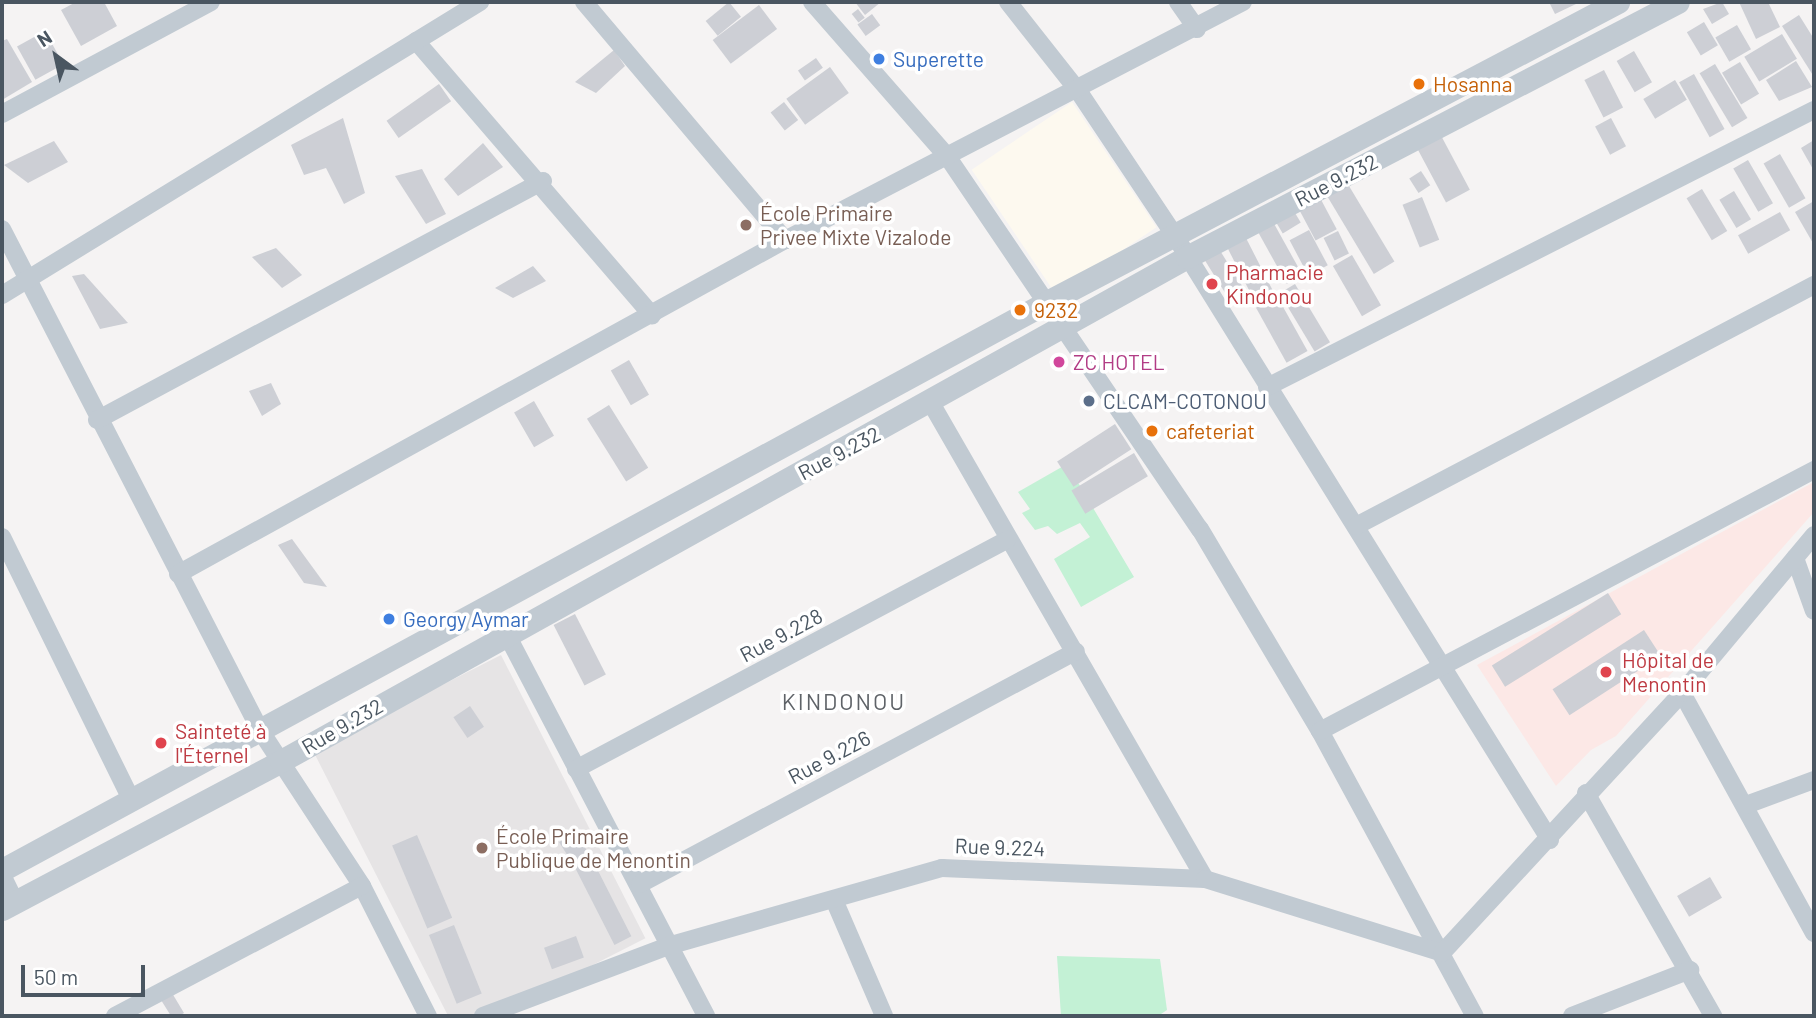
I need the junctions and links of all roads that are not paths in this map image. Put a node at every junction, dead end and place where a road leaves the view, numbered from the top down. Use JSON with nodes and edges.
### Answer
{"nodes":[{"id":1,"x":211,"y":2,"type":"edge"},
{"id":2,"x":480,"y":2,"type":"edge"},
{"id":3,"x":584,"y":2,"type":"edge"},
{"id":4,"x":811,"y":2,"type":"edge"},
{"id":5,"x":1008,"y":2,"type":"edge"},
{"id":6,"x":1178,"y":2,"type":"edge"},
{"id":7,"x":1243,"y":2,"type":"edge"},
{"id":8,"x":1618,"y":2,"type":"edge"},
{"id":9,"x":1678,"y":2,"type":"edge"},
{"id":10,"x":1197,"y":29,"type":"junction"},
{"id":11,"x":416,"y":41,"type":"junction"},
{"id":12,"x":1079,"y":92,"type":"junction"},
{"id":13,"x":1814,"y":110,"type":"edge"},
{"id":14,"x":2,"y":114,"type":"edge"},
{"id":15,"x":947,"y":156,"type":"junction"},
{"id":16,"x":543,"y":181,"type":"junction"},
{"id":17,"x":2,"y":229,"type":"edge"},
{"id":18,"x":1175,"y":236,"type":"junction"},
{"id":19,"x":785,"y":240,"type":"junction"},
{"id":20,"x":1187,"y":257,"type":"junction"},
{"id":21,"x":28,"y":279,"type":"junction"},
{"id":22,"x":1814,"y":285,"type":"edge"},
{"id":23,"x":2,"y":295,"type":"edge"},
{"id":24,"x":1049,"y":301,"type":"junction"},
{"id":25,"x":652,"y":315,"type":"junction"},
{"id":26,"x":1066,"y":326,"type":"junction"},
{"id":27,"x":1267,"y":387,"type":"junction"},
{"id":28,"x":931,"y":403,"type":"junction"},
{"id":29,"x":97,"y":420,"type":"junction"},
{"id":30,"x":1814,"y":470,"type":"edge"},
{"id":31,"x":1356,"y":526,"type":"junction"},
{"id":32,"x":1814,"y":536,"type":"edge"},
{"id":33,"x":2,"y":537,"type":"edge"},
{"id":34,"x":1007,"y":540,"type":"junction"},
{"id":35,"x":1795,"y":558,"type":"junction"},
{"id":36,"x":178,"y":575,"type":"junction"},
{"id":37,"x":1814,"y":611,"type":"edge"},
{"id":38,"x":506,"y":633,"type":"junction"},
{"id":39,"x":1076,"y":651,"type":"junction"},
{"id":40,"x":1442,"y":666,"type":"junction"},
{"id":41,"x":1682,"y":693,"type":"junction"},
{"id":42,"x":260,"y":730,"type":"junction"},
{"id":43,"x":1320,"y":731,"type":"junction"},
{"id":44,"x":281,"y":761,"type":"junction"},
{"id":45,"x":576,"y":769,"type":"junction"},
{"id":46,"x":1814,"y":780,"type":"edge"},
{"id":47,"x":1586,"y":793,"type":"junction"},
{"id":48,"x":131,"y":799,"type":"junction"},
{"id":49,"x":1746,"y":805,"type":"junction"},
{"id":50,"x":1550,"y":840,"type":"junction"},
{"id":51,"x":2,"y":873,"type":"edge"},
{"id":52,"x":1205,"y":878,"type":"junction"},
{"id":53,"x":640,"y":884,"type":"junction"},
{"id":54,"x":362,"y":886,"type":"junction"},
{"id":55,"x":835,"y":902,"type":"junction"},
{"id":56,"x":8,"y":905,"type":"edge"},
{"id":57,"x":1813,"y":929,"type":"edge"},
{"id":58,"x":668,"y":946,"type":"junction"},
{"id":59,"x":1442,"y":953,"type":"junction"},
{"id":60,"x":1690,"y":970,"type":"junction"},
{"id":61,"x":115,"y":1016,"type":"edge"},
{"id":62,"x":428,"y":1016,"type":"edge"},
{"id":63,"x":483,"y":1016,"type":"edge"},
{"id":64,"x":706,"y":1016,"type":"edge"},
{"id":65,"x":884,"y":1016,"type":"edge"},
{"id":66,"x":1475,"y":1016,"type":"edge"},
{"id":67,"x":1572,"y":1016,"type":"edge"},
{"id":68,"x":1713,"y":1016,"type":"edge"}],
"edges":[{"from":1,"to":14,"type":"street"},
{"from":2,"to":11,"type":"street"},
{"from":3,"to":19,"type":"street"},
{"from":4,"to":15,"type":"street"},
{"from":5,"to":12,"type":"street"},
{"from":6,"to":10,"type":"street"},
{"from":7,"to":10,"type":"street"},
{"from":8,"to":18,"type":"street","name":"Rue 9.232"},
{"from":9,"to":20,"type":"street","name":"Rue 9.232"},
{"from":10,"to":12,"type":"street"},
{"from":11,"to":16,"type":"street"},
{"from":11,"to":21,"type":"street"},
{"from":12,"to":15,"type":"street"},
{"from":12,"to":18,"type":"street"},
{"from":13,"to":27,"type":"street"},
{"from":15,"to":19,"type":"street"},
{"from":15,"to":24,"type":"street"},
{"from":16,"to":25,"type":"street"},
{"from":16,"to":29,"type":"street"},
{"from":17,"to":21,"type":"street"},
{"from":18,"to":20,"type":"street"},
{"from":18,"to":24,"type":"street","name":"Rue 9.232"},
{"from":19,"to":25,"type":"street"},
{"from":20,"to":26,"type":"street","name":"Rue 9.232"},
{"from":20,"to":27,"type":"street"},
{"from":21,"to":23,"type":"street"},
{"from":21,"to":29,"type":"street"},
{"from":22,"to":31,"type":"street"},
{"from":24,"to":26,"type":"street"},
{"from":24,"to":42,"type":"street","name":"Rue 9.232"},
{"from":25,"to":36,"type":"street"},
{"from":26,"to":28,"type":"street","name":"Rue 9.232"},
{"from":26,"to":43,"type":"street"},
{"from":27,"to":31,"type":"street"},
{"from":28,"to":34,"type":"street"},
{"from":28,"to":38,"type":"street","name":"Rue 9.232"},
{"from":29,"to":36,"type":"street"},
{"from":30,"to":40,"type":"street"},
{"from":31,"to":40,"type":"street"},
{"from":32,"to":35,"type":"street"},
{"from":33,"to":48,"type":"street"},
{"from":34,"to":39,"type":"street"},
{"from":34,"to":45,"type":"street","name":"Rue 9.228"},
{"from":35,"to":37,"type":"street"},
{"from":35,"to":41,"type":"street"},
{"from":36,"to":42,"type":"street"},
{"from":38,"to":44,"type":"street","name":"Rue 9.232"},
{"from":38,"to":45,"type":"street"},
{"from":39,"to":52,"type":"street"},
{"from":39,"to":53,"type":"street","name":"Rue 9.226"},
{"from":40,"to":43,"type":"street"},
{"from":40,"to":50,"type":"street"},
{"from":41,"to":47,"type":"street"},
{"from":41,"to":49,"type":"street"},
{"from":42,"to":44,"type":"street"},
{"from":42,"to":48,"type":"street","name":"Rue 9.232"},
{"from":43,"to":59,"type":"street"},
{"from":44,"to":54,"type":"street"},
{"from":44,"to":56,"type":"street","name":"Rue 9.232"},
{"from":45,"to":53,"type":"street"},
{"from":46,"to":49,"type":"street"},
{"from":47,"to":50,"type":"street"},
{"from":47,"to":60,"type":"street"},
{"from":48,"to":51,"type":"street","name":"Rue 9.232"},
{"from":49,"to":57,"type":"street"},
{"from":50,"to":59,"type":"street"},
{"from":51,"to":56,"type":"street"},
{"from":52,"to":55,"type":"street","name":"Rue 9.224"},
{"from":52,"to":59,"type":"street","name":"Rue 9.224"},
{"from":53,"to":58,"type":"street"},
{"from":54,"to":61,"type":"street"},
{"from":54,"to":62,"type":"street"},
{"from":55,"to":58,"type":"street","name":"Rue 9.224"},
{"from":55,"to":65,"type":"street"},
{"from":58,"to":63,"type":"street","name":"Rue 9.224"},
{"from":58,"to":64,"type":"street"},
{"from":59,"to":66,"type":"street"},
{"from":60,"to":67,"type":"street"},
{"from":60,"to":68,"type":"street"}]}
